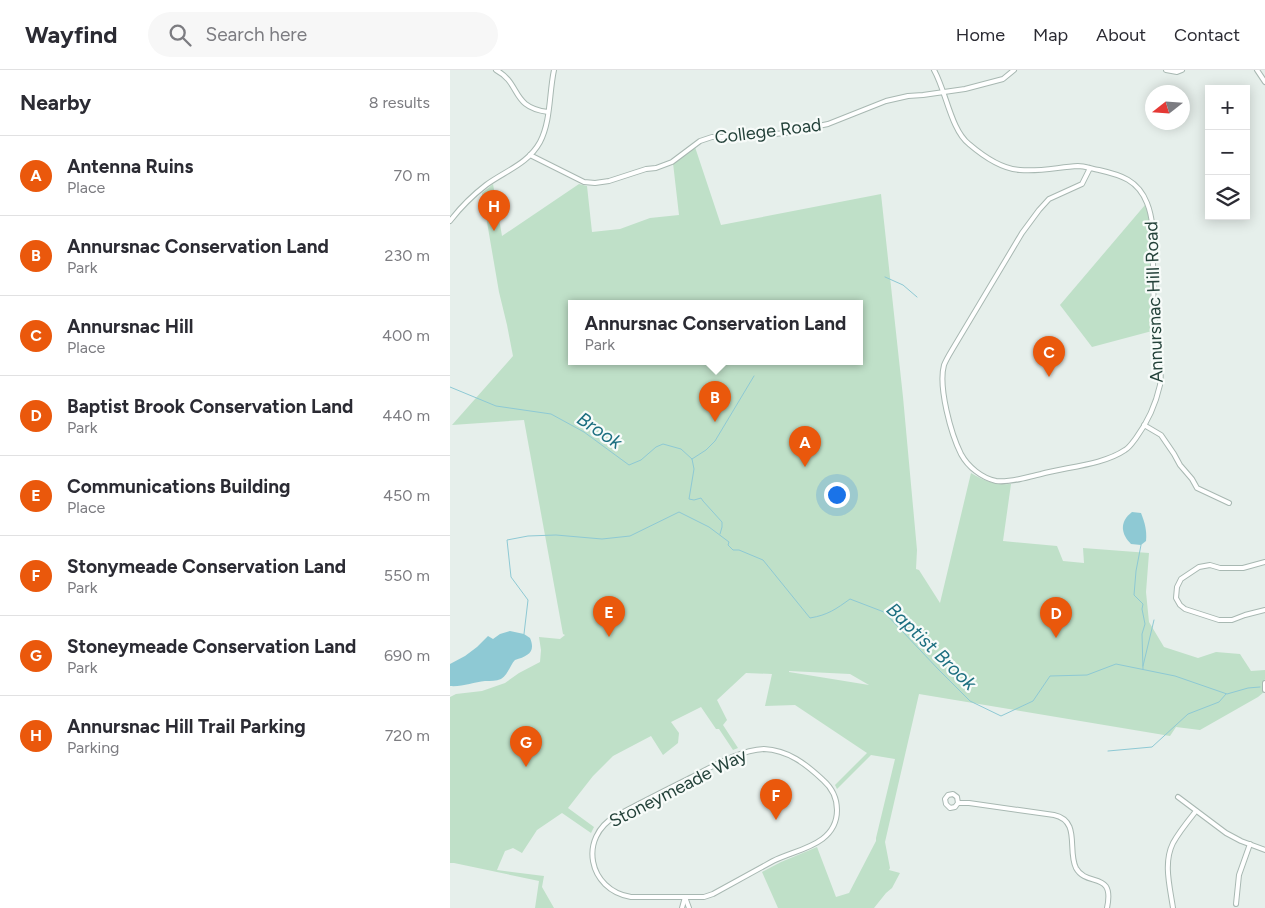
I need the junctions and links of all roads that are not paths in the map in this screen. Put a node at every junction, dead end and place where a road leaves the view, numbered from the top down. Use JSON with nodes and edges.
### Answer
{"nodes":[{"id":1,"x":496,"y":70,"type":"edge"},
{"id":2,"x":554,"y":70,"type":"edge"},
{"id":3,"x":934,"y":70,"type":"edge"},
{"id":4,"x":1014,"y":70,"type":"edge"},
{"id":5,"x":1166,"y":70,"type":"edge"},
{"id":6,"x":1182,"y":70,"type":"edge"},
{"id":7,"x":1257,"y":70,"type":"edge"},
{"id":8,"x":1265,"y":82,"type":"edge"},
{"id":9,"x":944,"y":92,"type":"junction"},
{"id":10,"x":548,"y":112,"type":"junction"},
{"id":11,"x":530,"y":155,"type":"junction"},
{"id":12,"x":1090,"y":168,"type":"junction"},
{"id":13,"x":450,"y":221,"type":"edge"},
{"id":14,"x":1144,"y":425,"type":"junction"},
{"id":15,"x":1230,"y":503,"type":"dead end"},
{"id":16,"x":1265,"y":562,"type":"edge"},
{"id":17,"x":1265,"y":610,"type":"edge"},
{"id":18,"x":1265,"y":683,"type":"edge"},
{"id":19,"x":1265,"y":690,"type":"edge"},
{"id":20,"x":1178,"y":797,"type":"dead end"},
{"id":21,"x":958,"y":802,"type":"dead end"},
{"id":22,"x":1196,"y":811,"type":"junction"},
{"id":23,"x":1250,"y":844,"type":"junction"},
{"id":24,"x":1265,"y":850,"type":"edge"},
{"id":25,"x":684,"y":897,"type":"junction"},
{"id":26,"x":1236,"y":904,"type":"dead end"},
{"id":27,"x":682,"y":908,"type":"edge"},
{"id":28,"x":689,"y":908,"type":"edge"},
{"id":29,"x":1107,"y":908,"type":"edge"},
{"id":30,"x":1173,"y":908,"type":"edge"}],
"edges":[{"from":1,"to":10,"type":"street"},
{"from":2,"to":10,"type":"street"},
{"from":3,"to":9,"type":"street","name":"Annursnac Hill Road"},
{"from":4,"to":9,"type":"street","name":"College Road"},
{"from":5,"to":6,"type":"street"},
{"from":7,"to":8,"type":"street"},
{"from":9,"to":11,"type":"street","name":"College Road"},
{"from":9,"to":12,"type":"street","name":"Annursnac Hill Road"},
{"from":10,"to":11,"type":"street"},
{"from":11,"to":13,"type":"street"},
{"from":12,"to":14,"type":"street","name":"Annursnac Hill Road"},
{"from":12,"to":14,"type":"street","name":"Annursnac Hill Road"},
{"from":14,"to":15,"type":"street"},
{"from":16,"to":17,"type":"street"},
{"from":18,"to":19,"type":"street"},
{"from":20,"to":22,"type":"street"},
{"from":21,"to":29,"type":"street"},
{"from":22,"to":23,"type":"street"},
{"from":22,"to":30,"type":"street"},
{"from":23,"to":24,"type":"street"},
{"from":23,"to":26,"type":"street"},
{"from":25,"to":25,"type":"street","name":"Stoneymeade Way"},
{"from":25,"to":27,"type":"street"},
{"from":25,"to":28,"type":"street"}]}
